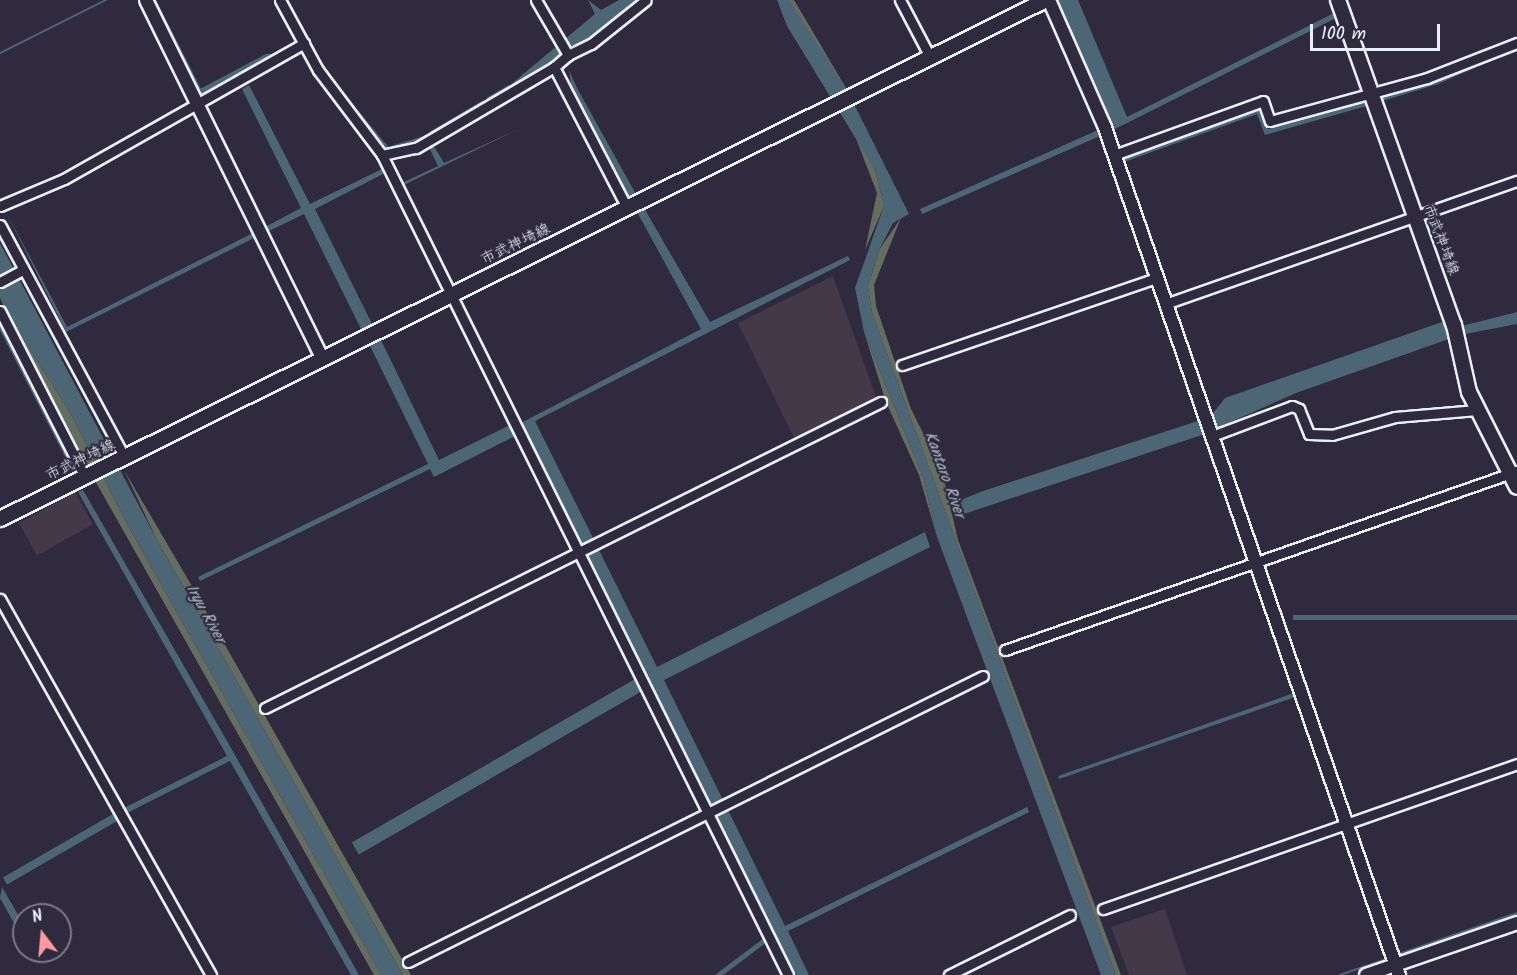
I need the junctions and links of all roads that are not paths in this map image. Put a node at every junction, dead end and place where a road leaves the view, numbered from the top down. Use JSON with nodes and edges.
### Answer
{"nodes":[{"id":1,"x":146,"y":0,"type":"edge"},
{"id":2,"x":280,"y":0,"type":"edge"},
{"id":3,"x":536,"y":0,"type":"edge"},
{"id":4,"x":646,"y":0,"type":"edge"},
{"id":5,"x":900,"y":0,"type":"edge"},
{"id":6,"x":1048,"y":0,"type":"edge"},
{"id":7,"x":1338,"y":0,"type":"edge"},
{"id":8,"x":1517,"y":43,"type":"edge"},
{"id":9,"x":304,"y":44,"type":"junction"},
{"id":10,"x":565,"y":49,"type":"junction"},
{"id":11,"x":930,"y":57,"type":"junction"},
{"id":12,"x":554,"y":67,"type":"junction"},
{"id":13,"x":1371,"y":93,"type":"junction"},
{"id":14,"x":198,"y":106,"type":"junction"},
{"id":15,"x":382,"y":155,"type":"junction"},
{"id":16,"x":1114,"y":155,"type":"junction"},
{"id":17,"x":1517,"y":181,"type":"edge"},
{"id":18,"x":0,"y":206,"type":"edge"},
{"id":19,"x":627,"y":208,"type":"junction"},
{"id":20,"x":1413,"y":216,"type":"junction"},
{"id":21,"x":0,"y":225,"type":"edge"},
{"id":22,"x":23,"y":270,"type":"junction"},
{"id":23,"x":1156,"y":278,"type":"junction"},
{"id":24,"x":0,"y":282,"type":"edge"},
{"id":25,"x":451,"y":296,"type":"junction"},
{"id":26,"x":1165,"y":304,"type":"junction"},
{"id":27,"x":0,"y":311,"type":"edge"},
{"id":28,"x":323,"y":359,"type":"junction"},
{"id":29,"x":902,"y":365,"type":"dead end"},
{"id":30,"x":881,"y":402,"type":"dead end"},
{"id":31,"x":1477,"y":411,"type":"junction"},
{"id":32,"x":1209,"y":426,"type":"junction"},
{"id":33,"x":124,"y":459,"type":"junction"},
{"id":34,"x":1514,"y":472,"type":"edge"},
{"id":35,"x":87,"y":477,"type":"junction"},
{"id":36,"x":1517,"y":487,"type":"edge"},
{"id":37,"x":0,"y":519,"type":"edge"},
{"id":38,"x":581,"y":551,"type":"junction"},
{"id":39,"x":1255,"y":563,"type":"junction"},
{"id":40,"x":0,"y":599,"type":"edge"},
{"id":41,"x":1005,"y":650,"type":"dead end"},
{"id":42,"x":983,"y":676,"type":"dead end"},
{"id":43,"x":266,"y":708,"type":"dead end"},
{"id":44,"x":1517,"y":764,"type":"edge"},
{"id":45,"x":710,"y":812,"type":"junction"},
{"id":46,"x":1345,"y":824,"type":"junction"},
{"id":47,"x":1103,"y":909,"type":"dead end"},
{"id":48,"x":1070,"y":915,"type":"dead end"},
{"id":49,"x":1517,"y":923,"type":"edge"},
{"id":50,"x":408,"y":962,"type":"dead end"},
{"id":51,"x":1397,"y":970,"type":"edge"},
{"id":52,"x":211,"y":975,"type":"edge"},
{"id":53,"x":788,"y":975,"type":"edge"},
{"id":54,"x":949,"y":975,"type":"edge"},
{"id":55,"x":1366,"y":975,"type":"edge"}],
"edges":[{"from":1,"to":14,"type":"street"},
{"from":2,"to":9,"type":"street"},
{"from":3,"to":10,"type":"street"},
{"from":4,"to":10,"type":"street"},
{"from":5,"to":11,"type":"street"},
{"from":6,"to":11,"type":"main road","name":"市武神埼線"},
{"from":6,"to":16,"type":"street"},
{"from":7,"to":13,"type":"main road","name":"市武神埼線"},
{"from":8,"to":13,"type":"street"},
{"from":9,"to":14,"type":"street"},
{"from":9,"to":15,"type":"street"},
{"from":10,"to":12,"type":"street"},
{"from":11,"to":19,"type":"main road","name":"市武神埼線"},
{"from":12,"to":15,"type":"street"},
{"from":12,"to":19,"type":"street"},
{"from":13,"to":16,"type":"street"},
{"from":13,"to":20,"type":"main road","name":"市武神埼線"},
{"from":14,"to":18,"type":"street"},
{"from":14,"to":28,"type":"street"},
{"from":15,"to":25,"type":"street"},
{"from":16,"to":23,"type":"street"},
{"from":17,"to":20,"type":"street"},
{"from":19,"to":25,"type":"main road","name":"市武神埼線"},
{"from":20,"to":26,"type":"street"},
{"from":20,"to":31,"type":"main road","name":"市武神埼線"},
{"from":21,"to":22,"type":"street"},
{"from":22,"to":24,"type":"street"},
{"from":22,"to":33,"type":"street"},
{"from":23,"to":26,"type":"street"},
{"from":23,"to":29,"type":"street"},
{"from":25,"to":28,"type":"main road","name":"市武神埼線"},
{"from":25,"to":38,"type":"street"},
{"from":26,"to":32,"type":"street"},
{"from":27,"to":35,"type":"street"},
{"from":28,"to":33,"type":"main road","name":"市武神埼線"},
{"from":30,"to":38,"type":"street"},
{"from":31,"to":32,"type":"street"},
{"from":31,"to":34,"type":"main road","name":"市武神埼線"},
{"from":32,"to":39,"type":"street"},
{"from":33,"to":35,"type":"main road","name":"市武神埼線"},
{"from":34,"to":36,"type":"main road","name":"市武神埼線"},
{"from":34,"to":39,"type":"street"},
{"from":35,"to":37,"type":"main road","name":"市武神埼線"},
{"from":38,"to":43,"type":"street"},
{"from":38,"to":45,"type":"street"},
{"from":39,"to":41,"type":"street"},
{"from":39,"to":46,"type":"street"},
{"from":40,"to":52,"type":"street"},
{"from":42,"to":45,"type":"street"},
{"from":44,"to":46,"type":"street"},
{"from":45,"to":50,"type":"street"},
{"from":45,"to":53,"type":"street"},
{"from":46,"to":47,"type":"street"},
{"from":46,"to":51,"type":"street"},
{"from":48,"to":54,"type":"street"},
{"from":49,"to":51,"type":"street"},
{"from":51,"to":55,"type":"street"}]}
